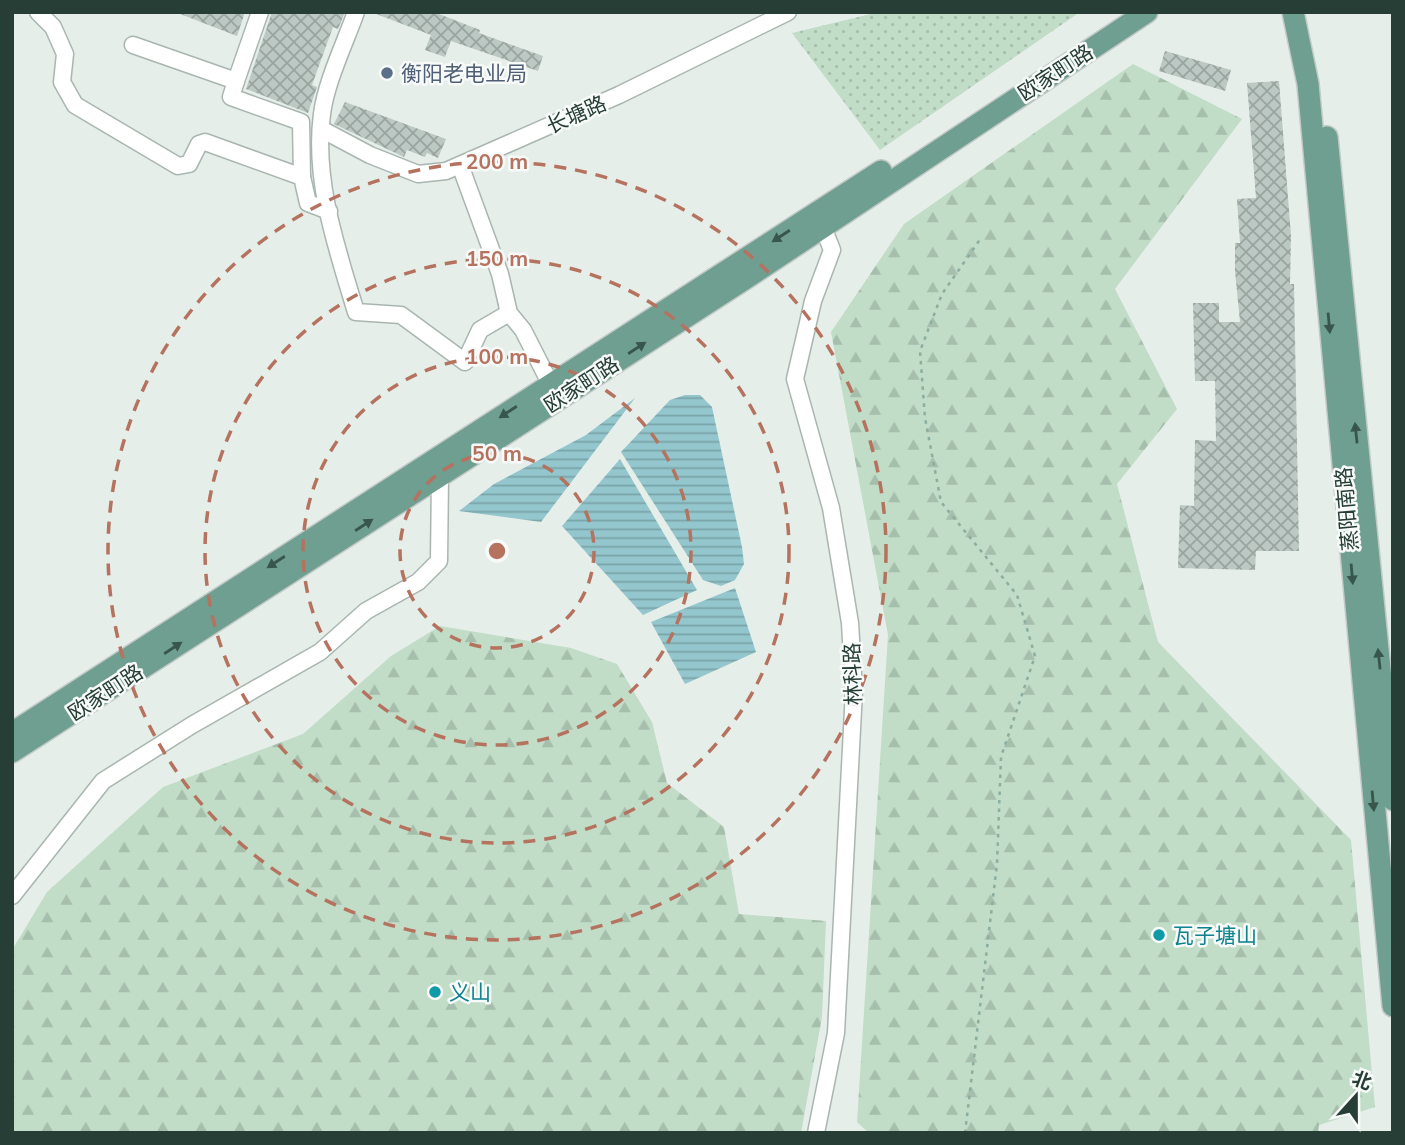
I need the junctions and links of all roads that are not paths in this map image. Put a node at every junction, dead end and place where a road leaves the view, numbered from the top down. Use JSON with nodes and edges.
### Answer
{"nodes":[{"id":1,"x":38,"y":12,"type":"edge"},
{"id":2,"x":260,"y":12,"type":"edge"},
{"id":3,"x":356,"y":12,"type":"edge"},
{"id":4,"x":788,"y":12,"type":"edge"},
{"id":5,"x":1126,"y":12,"type":"edge"},
{"id":6,"x":1147,"y":12,"type":"edge"},
{"id":7,"x":1162,"y":12,"type":"edge"},
{"id":8,"x":1293,"y":12,"type":"edge"},
{"id":9,"x":1307,"y":12,"type":"edge"},
{"id":10,"x":1113,"y":34,"type":"junction"},
{"id":11,"x":133,"y":45,"type":"dead end"},
{"id":12,"x":236,"y":81,"type":"junction"},
{"id":13,"x":321,"y":129,"type":"junction"},
{"id":14,"x":460,"y":164,"type":"junction"},
{"id":15,"x":302,"y":177,"type":"junction"},
{"id":16,"x":329,"y":211,"type":"junction"},
{"id":17,"x":823,"y":227,"type":"junction"},
{"id":18,"x":509,"y":313,"type":"junction"},
{"id":19,"x":551,"y":385,"type":"junction"},
{"id":20,"x":440,"y":476,"type":"junction"},
{"id":21,"x":12,"y":733,"type":"edge"},
{"id":22,"x":1390,"y":738,"type":"edge"},
{"id":23,"x":12,"y":752,"type":"edge"},
{"id":24,"x":1393,"y":800,"type":"edge"},
{"id":25,"x":12,"y":896,"type":"edge"},
{"id":26,"x":1393,"y":1006,"type":"edge"},
{"id":27,"x":816,"y":1133,"type":"edge"}],
"edges":[{"from":1,"to":15,"type":"street"},
{"from":2,"to":12,"type":"street"},
{"from":3,"to":13,"type":"street"},
{"from":4,"to":14,"type":"street","name":"长塘路"},
{"from":5,"to":19,"type":"main road","name":"欧家町路","one_way":true},
{"from":6,"to":10,"type":"main road","name":"欧家町路"},
{"from":7,"to":10,"type":"main road"},
{"from":8,"to":26,"type":"main road","name":"蒸阳南路","one_way":true},
{"from":22,"to":9,"type":"main road","name":"蒸阳南路","one_way":true},
{"from":10,"to":17,"type":"main road","name":"欧家町路"},
{"from":11,"to":12,"type":"street"},
{"from":12,"to":15,"type":"street"},
{"from":13,"to":14,"type":"street","name":"长塘路"},
{"from":13,"to":16,"type":"street"},
{"from":14,"to":18,"type":"street"},
{"from":15,"to":16,"type":"street"},
{"from":16,"to":18,"type":"street"},
{"from":20,"to":17,"type":"main road","name":"欧家町路","one_way":true},
{"from":17,"to":27,"type":"street","name":"林科路"},
{"from":18,"to":19,"type":"street"},
{"from":19,"to":21,"type":"main road","name":"欧家町路","one_way":true},
{"from":23,"to":20,"type":"main road","name":"欧家町路","one_way":true},
{"from":20,"to":25,"type":"street"},
{"from":22,"to":24,"type":"main road","name":"蒸阳南路"}]}
